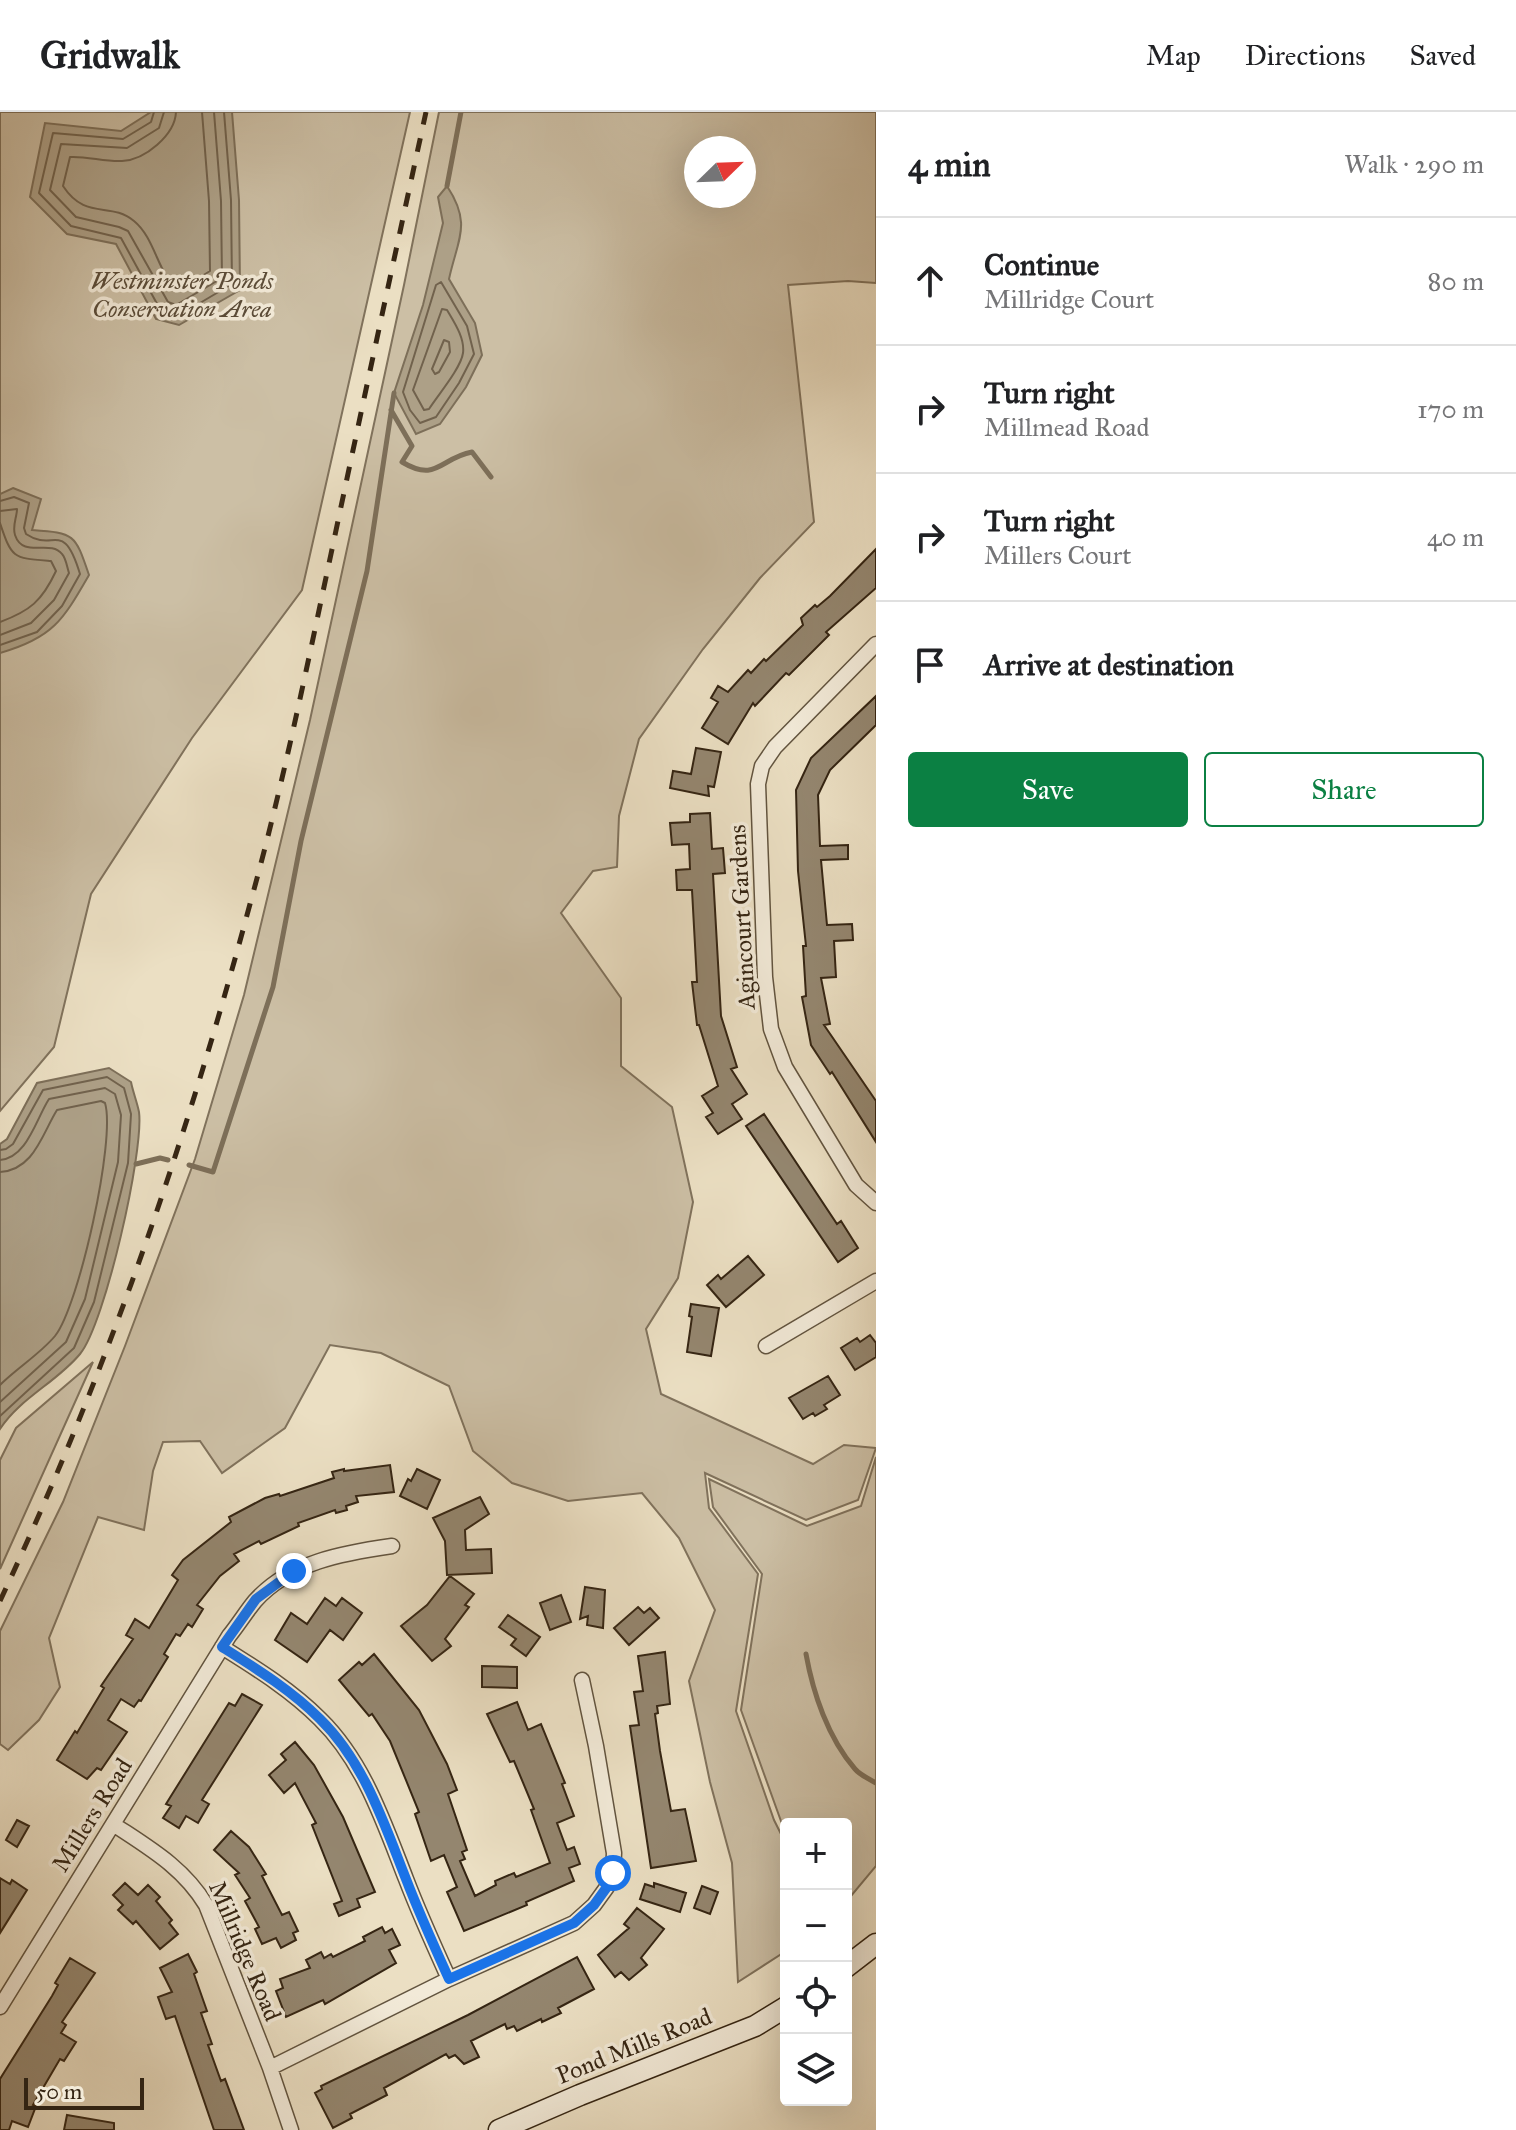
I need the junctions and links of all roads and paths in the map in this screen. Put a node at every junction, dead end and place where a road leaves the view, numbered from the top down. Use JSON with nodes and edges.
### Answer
{"nodes":[{"id":1,"x":875,"y":647,"type":"edge"},
{"id":2,"x":876,"y":1203,"type":"edge"},
{"id":3,"x":876,"y":1281,"type":"edge"},
{"id":4,"x":766,"y":1346,"type":"dead end"},
{"id":5,"x":392,"y":1546,"type":"dead end"},
{"id":6,"x":222,"y":1647,"type":"junction"},
{"id":7,"x":582,"y":1680,"type":"dead end"},
{"id":8,"x":113,"y":1824,"type":"junction"},
{"id":9,"x":876,"y":1944,"type":"edge"},
{"id":10,"x":852,"y":1962,"type":"edge"},
{"id":11,"x":449,"y":1979,"type":"junction"},
{"id":12,"x":0,"y":2007,"type":"edge"},
{"id":13,"x":780,"y":2011,"type":"edge"},
{"id":14,"x":270,"y":2068,"type":"junction"},
{"id":15,"x":291,"y":2130,"type":"edge"},
{"id":16,"x":499,"y":2130,"type":"edge"}],
"edges":[{"from":1,"to":2,"type":"street","name":"Agincourt Gardens"},
{"from":3,"to":4,"type":"street"},
{"from":5,"to":6,"type":"street","name":"Millers Road"},
{"from":6,"to":8,"type":"street","name":"Millers Road"},
{"from":6,"to":11,"type":"street"},
{"from":7,"to":11,"type":"street"},
{"from":8,"to":12,"type":"street","name":"Millers Road"},
{"from":8,"to":14,"type":"street","name":"Millridge Road"},
{"from":9,"to":10,"type":"main road"},
{"from":11,"to":14,"type":"street"},
{"from":13,"to":16,"type":"main road","name":"Pond Mills Road"},
{"from":14,"to":15,"type":"street","name":"Millridge Road"}]}
